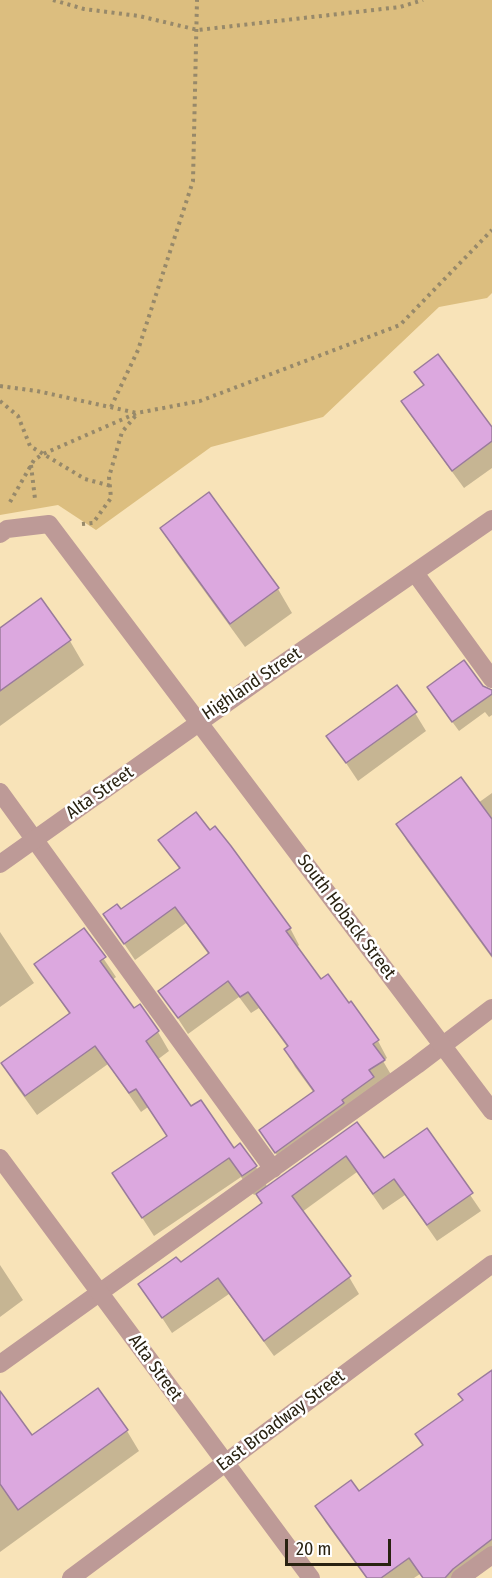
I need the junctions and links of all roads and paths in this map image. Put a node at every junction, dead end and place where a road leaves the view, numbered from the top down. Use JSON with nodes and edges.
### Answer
{"nodes":[{"id":1,"x":52,"y":0,"type":"edge"},
{"id":2,"x":197,"y":0,"type":"edge"},
{"id":3,"x":423,"y":0,"type":"edge"},
{"id":4,"x":198,"y":30,"type":"junction"},
{"id":5,"x":492,"y":230,"type":"edge"},
{"id":6,"x":0,"y":386,"type":"edge"},
{"id":7,"x":0,"y":401,"type":"edge"},
{"id":8,"x":111,"y":407,"type":"junction"},
{"id":9,"x":138,"y":413,"type":"junction"},
{"id":10,"x":43,"y":454,"type":"junction"},
{"id":11,"x":31,"y":465,"type":"junction"},
{"id":12,"x":111,"y":486,"type":"junction"},
{"id":13,"x":492,"y":519,"type":"edge"},
{"id":14,"x":42,"y":525,"type":"junction"},
{"id":15,"x":3,"y":532,"type":"edge"},
{"id":16,"x":415,"y":573,"type":"junction"},
{"id":17,"x":492,"y":680,"type":"edge"},
{"id":18,"x":200,"y":723,"type":"junction"},
{"id":19,"x":0,"y":792,"type":"edge"},
{"id":20,"x":34,"y":840,"type":"junction"},
{"id":21,"x":0,"y":864,"type":"edge"},
{"id":22,"x":492,"y":1008,"type":"edge"},
{"id":23,"x":443,"y":1046,"type":"junction"},
{"id":24,"x":492,"y":1111,"type":"edge"},
{"id":25,"x":0,"y":1158,"type":"edge"},
{"id":26,"x":273,"y":1169,"type":"junction"},
{"id":27,"x":492,"y":1264,"type":"edge"},
{"id":28,"x":100,"y":1294,"type":"junction"},
{"id":29,"x":0,"y":1364,"type":"edge"},
{"id":30,"x":225,"y":1463,"type":"junction"},
{"id":31,"x":492,"y":1555,"type":"edge"},
{"id":32,"x":71,"y":1578,"type":"edge"},
{"id":33,"x":311,"y":1578,"type":"edge"},
{"id":34,"x":460,"y":1578,"type":"edge"}],
"edges":[{"from":1,"to":4,"type":"path"},
{"from":2,"to":4,"type":"path"},
{"from":3,"to":4,"type":"path"},
{"from":4,"to":8,"type":"path"},
{"from":5,"to":9,"type":"path"},
{"from":6,"to":8,"type":"path"},
{"from":7,"to":10,"type":"path"},
{"from":8,"to":9,"type":"path"},
{"from":9,"to":10,"type":"path"},
{"from":9,"to":12,"type":"path"},
{"from":10,"to":11,"type":"path"},
{"from":10,"to":12,"type":"path"},
{"from":11,"to":14,"type":"path"},
{"from":11,"to":15,"type":"path"},
{"from":12,"to":14,"type":"path"},
{"from":13,"to":16,"type":"street","name":"Highland Street"},
{"from":14,"to":15,"type":"street"},
{"from":14,"to":18,"type":"street","name":"Highland Street"},
{"from":16,"to":17,"type":"street"},
{"from":16,"to":18,"type":"street","name":"Highland Street"},
{"from":18,"to":20,"type":"street","name":"Alta Street"},
{"from":18,"to":23,"type":"street","name":"South Hoback Street"},
{"from":19,"to":20,"type":"street"},
{"from":20,"to":21,"type":"street","name":"Alta Street"},
{"from":20,"to":26,"type":"street"},
{"from":22,"to":23,"type":"street"},
{"from":23,"to":24,"type":"street","name":"South Hoback Street"},
{"from":23,"to":26,"type":"street"},
{"from":25,"to":28,"type":"street","name":"Alta Street"},
{"from":26,"to":28,"type":"street"},
{"from":27,"to":30,"type":"street","name":"East Broadway Street"},
{"from":28,"to":29,"type":"street"},
{"from":28,"to":30,"type":"street","name":"Alta Street"},
{"from":30,"to":32,"type":"street","name":"East Broadway Street"},
{"from":30,"to":33,"type":"street","name":"Alta Street"},
{"from":31,"to":34,"type":"street"}]}
